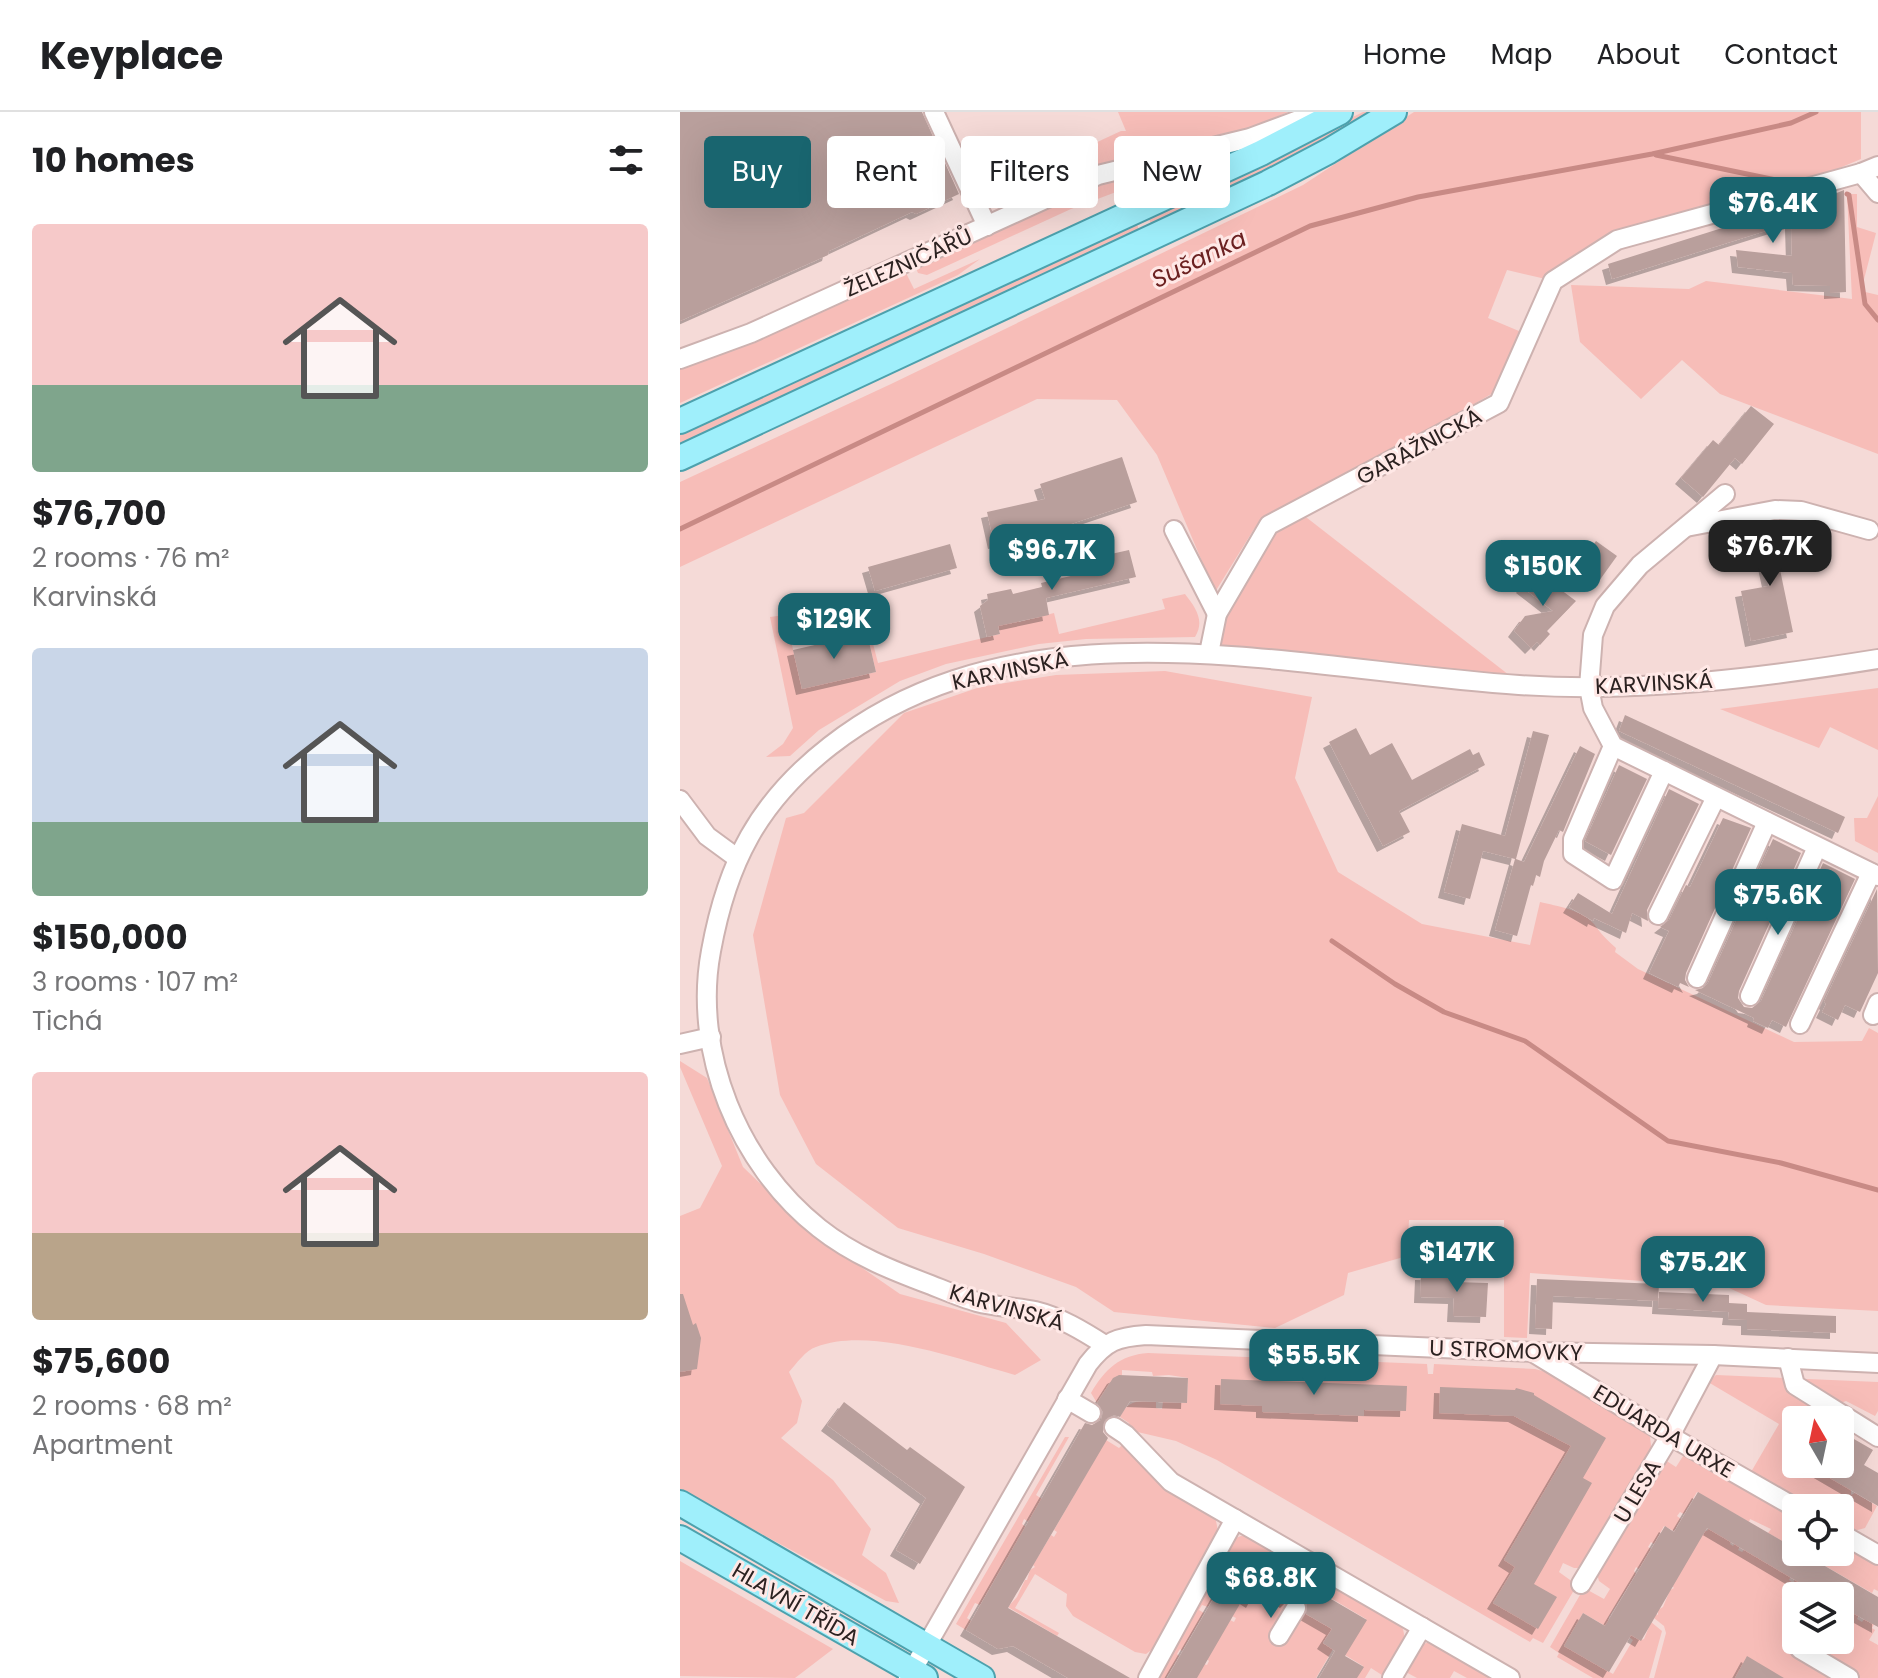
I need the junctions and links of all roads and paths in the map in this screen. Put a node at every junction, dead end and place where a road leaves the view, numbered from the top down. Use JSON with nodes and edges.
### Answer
{"nodes":[{"id":1,"x":934,"y":112,"type":"edge"},
{"id":2,"x":1320,"y":112,"type":"edge"},
{"id":3,"x":1340,"y":112,"type":"edge"},
{"id":4,"x":1394,"y":112,"type":"edge"},
{"id":5,"x":1869,"y":169,"type":"edge"},
{"id":6,"x":1878,"y":193,"type":"edge"},
{"id":7,"x":987,"y":226,"type":"junction"},
{"id":8,"x":680,"y":359,"type":"edge"},
{"id":9,"x":680,"y":421,"type":"edge"},
{"id":10,"x":680,"y":458,"type":"edge"},
{"id":11,"x":1725,"y":494,"type":"dead end"},
{"id":12,"x":1684,"y":528,"type":"junction"},
{"id":13,"x":1174,"y":530,"type":"dead end"},
{"id":14,"x":1869,"y":530,"type":"dead end"},
{"id":15,"x":1217,"y":614,"type":"junction"},
{"id":16,"x":1209,"y":653,"type":"junction"},
{"id":17,"x":1878,"y":659,"type":"edge"},
{"id":18,"x":1589,"y":687,"type":"junction"},
{"id":19,"x":1613,"y":746,"type":"junction"},
{"id":20,"x":1664,"y":771,"type":"junction"},
{"id":21,"x":1716,"y":797,"type":"junction"},
{"id":22,"x":680,"y":800,"type":"edge"},
{"id":23,"x":1767,"y":822,"type":"junction"},
{"id":24,"x":1817,"y":847,"type":"junction"},
{"id":25,"x":737,"y":858,"type":"junction"},
{"id":26,"x":1874,"y":874,"type":"edge"},
{"id":27,"x":1658,"y":915,"type":"dead end"},
{"id":28,"x":1697,"y":978,"type":"dead end"},
{"id":29,"x":1750,"y":996,"type":"dead end"},
{"id":30,"x":1800,"y":1024,"type":"dead end"},
{"id":31,"x":711,"y":1037,"type":"junction"},
{"id":32,"x":680,"y":1044,"type":"edge"},
{"id":33,"x":1105,"y":1345,"type":"junction"},
{"id":34,"x":1533,"y":1352,"type":"junction"},
{"id":35,"x":1713,"y":1355,"type":"junction"},
{"id":36,"x":1788,"y":1358,"type":"junction"},
{"id":37,"x":1878,"y":1363,"type":"edge"},
{"id":38,"x":1067,"y":1399,"type":"junction"},
{"id":39,"x":1091,"y":1413,"type":"dead end"},
{"id":40,"x":1114,"y":1427,"type":"dead end"},
{"id":41,"x":1670,"y":1436,"type":"junction"},
{"id":42,"x":1878,"y":1437,"type":"edge"},
{"id":43,"x":1782,"y":1500,"type":"edge"},
{"id":44,"x":680,"y":1503,"type":"edge"},
{"id":45,"x":1235,"y":1519,"type":"junction"},
{"id":46,"x":680,"y":1538,"type":"edge"},
{"id":47,"x":1854,"y":1541,"type":"edge"},
{"id":48,"x":1878,"y":1555,"type":"edge"},
{"id":49,"x":1319,"y":1568,"type":"junction"},
{"id":50,"x":1581,"y":1584,"type":"dead end"},
{"id":51,"x":1309,"y":1586,"type":"dead end"},
{"id":52,"x":1296,"y":1608,"type":"dead end"},
{"id":53,"x":1422,"y":1627,"type":"junction"},
{"id":54,"x":1279,"y":1636,"type":"dead end"},
{"id":55,"x":924,"y":1646,"type":"junction"},
{"id":56,"x":1808,"y":1654,"type":"edge"},
{"id":57,"x":915,"y":1675,"type":"edge"},
{"id":58,"x":982,"y":1678,"type":"edge"},
{"id":59,"x":1148,"y":1678,"type":"edge"},
{"id":60,"x":1392,"y":1678,"type":"edge"},
{"id":61,"x":1510,"y":1678,"type":"edge"},
{"id":62,"x":1849,"y":1678,"type":"edge"}],
"edges":[{"from":1,"to":7,"type":"street"},
{"from":2,"to":7,"type":"street","name":"ŽELEZNIČÁŘŮ"},
{"from":3,"to":9,"type":"main road"},
{"from":4,"to":10,"type":"main road"},
{"from":5,"to":6,"type":"street","name":"GARÁŽNICKÁ"},
{"from":5,"to":15,"type":"street","name":"GARÁŽNICKÁ"},
{"from":7,"to":8,"type":"street","name":"ŽELEZNIČÁŘŮ"},
{"from":11,"to":12,"type":"street"},
{"from":12,"to":14,"type":"street"},
{"from":12,"to":18,"type":"street"},
{"from":13,"to":15,"type":"street"},
{"from":15,"to":16,"type":"street","name":"GARÁŽNICKÁ"},
{"from":16,"to":18,"type":"street","name":"KARVINSKÁ"},
{"from":16,"to":25,"type":"street","name":"KARVINSKÁ"},
{"from":17,"to":18,"type":"street","name":"KARVINSKÁ"},
{"from":18,"to":19,"type":"street"},
{"from":19,"to":20,"type":"street"},
{"from":19,"to":20,"type":"street"},
{"from":20,"to":21,"type":"street"},
{"from":21,"to":23,"type":"street"},
{"from":21,"to":27,"type":"street"},
{"from":22,"to":25,"type":"street"},
{"from":23,"to":24,"type":"street"},
{"from":23,"to":28,"type":"street"},
{"from":24,"to":26,"type":"street"},
{"from":24,"to":29,"type":"street"},
{"from":25,"to":31,"type":"street","name":"KARVINSKÁ"},
{"from":26,"to":30,"type":"street"},
{"from":31,"to":32,"type":"street"},
{"from":31,"to":33,"type":"street","name":"KARVINSKÁ"},
{"from":33,"to":34,"type":"street","name":"U STROMOVKY"},
{"from":33,"to":38,"type":"street"},
{"from":34,"to":35,"type":"street","name":"U STROMOVKY"},
{"from":34,"to":41,"type":"street","name":"EDUARDA URXE"},
{"from":35,"to":36,"type":"street","name":"U STROMOVKY"},
{"from":35,"to":41,"type":"street","name":"U LESA"},
{"from":36,"to":37,"type":"street","name":"U STROMOVKY"},
{"from":36,"to":42,"type":"street"},
{"from":38,"to":39,"type":"street"},
{"from":38,"to":55,"type":"street"},
{"from":40,"to":45,"type":"street"},
{"from":41,"to":43,"type":"street","name":"EDUARDA URXE"},
{"from":41,"to":50,"type":"street","name":"U LESA"},
{"from":44,"to":55,"type":"main road"},
{"from":45,"to":49,"type":"street"},
{"from":45,"to":59,"type":"street"},
{"from":46,"to":57,"type":"main road","name":"HLAVNÍ TŘÍDA"},
{"from":47,"to":48,"type":"street"},
{"from":49,"to":51,"type":"street"},
{"from":49,"to":53,"type":"street"},
{"from":52,"to":54,"type":"street"},
{"from":53,"to":60,"type":"street"},
{"from":53,"to":61,"type":"street"},
{"from":55,"to":57,"type":"street","name":"HLAVNÍ TŘÍDA"},
{"from":55,"to":58,"type":"main road"},
{"from":56,"to":62,"type":"street"}]}
